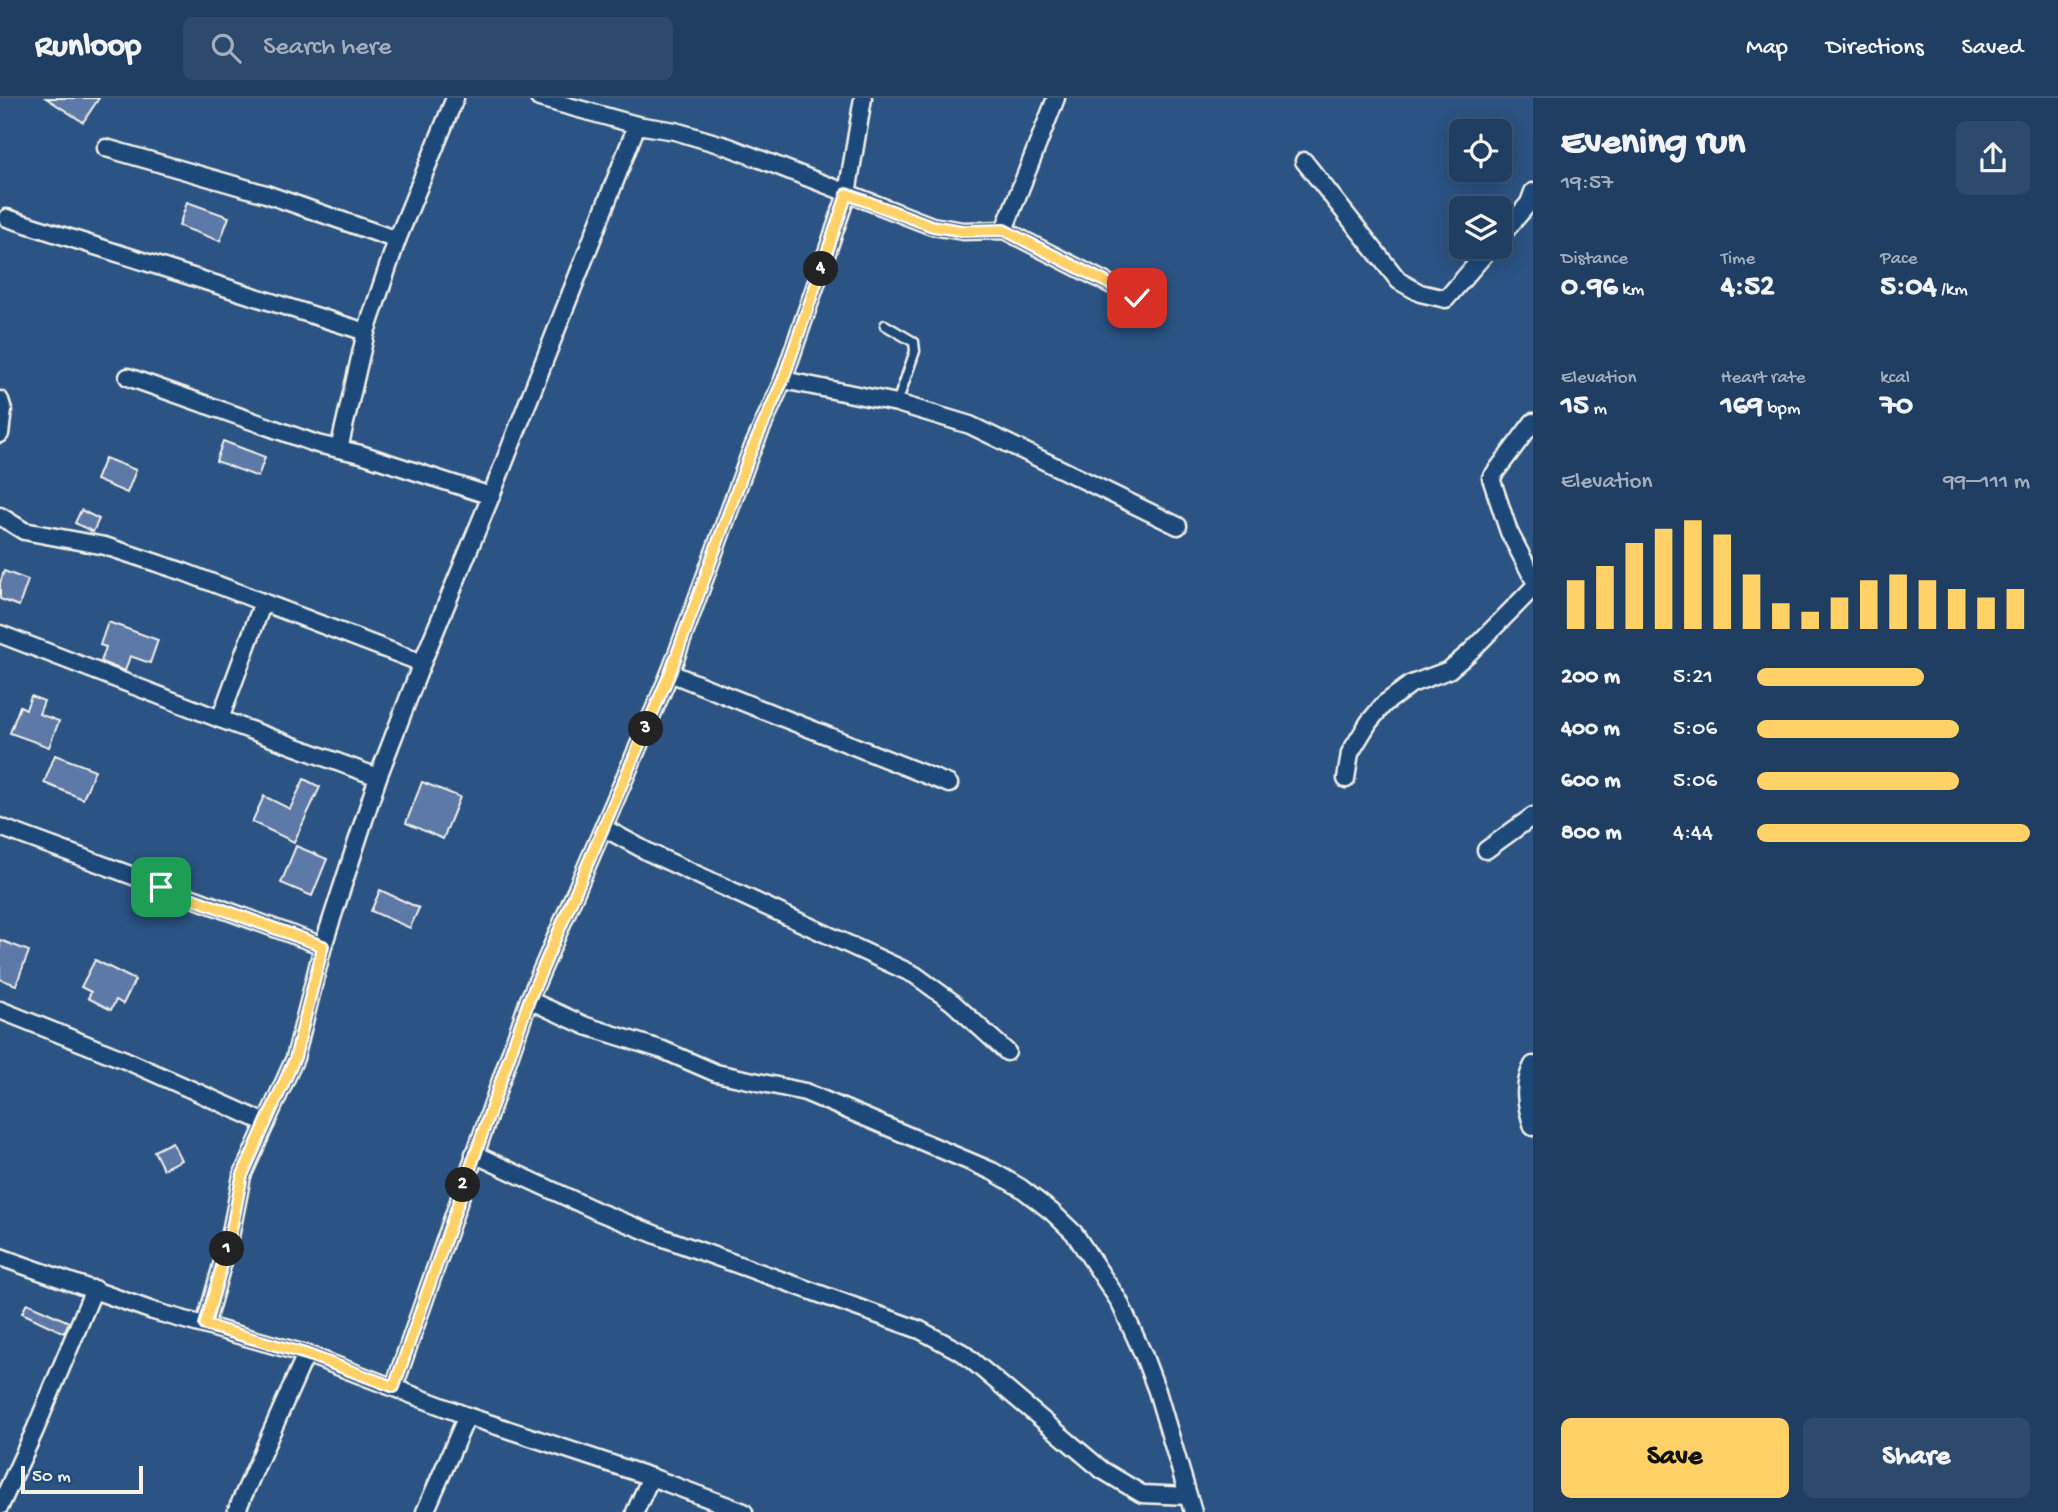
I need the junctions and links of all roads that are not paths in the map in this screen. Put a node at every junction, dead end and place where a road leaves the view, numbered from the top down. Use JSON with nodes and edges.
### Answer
{"nodes":[{"id":1,"x":455,"y":98,"type":"edge"},
{"id":2,"x":540,"y":98,"type":"edge"},
{"id":3,"x":863,"y":98,"type":"edge"},
{"id":4,"x":1056,"y":98,"type":"edge"},
{"id":5,"x":637,"y":125,"type":"junction"},
{"id":6,"x":106,"y":148,"type":"dead end"},
{"id":7,"x":1304,"y":161,"type":"dead end"},
{"id":8,"x":847,"y":194,"type":"junction"},
{"id":9,"x":1532,"y":201,"type":"edge"},
{"id":10,"x":6,"y":218,"type":"dead end"},
{"id":11,"x":1512,"y":224,"type":"edge"},
{"id":12,"x":1004,"y":230,"type":"junction"},
{"id":13,"x":397,"y":240,"type":"junction"},
{"id":14,"x":1481,"y":259,"type":"edge"},
{"id":15,"x":1137,"y":298,"type":"dead end"},
{"id":16,"x":884,"y":325,"type":"dead end"},
{"id":17,"x":366,"y":332,"type":"junction"},
{"id":18,"x":128,"y":377,"type":"dead end"},
{"id":19,"x":783,"y":380,"type":"junction"},
{"id":20,"x":0,"y":400,"type":"edge"},
{"id":21,"x":897,"y":403,"type":"junction"},
{"id":22,"x":1533,"y":422,"type":"edge"},
{"id":23,"x":0,"y":434,"type":"edge"},
{"id":24,"x":339,"y":449,"type":"junction"},
{"id":25,"x":491,"y":496,"type":"junction"},
{"id":26,"x":0,"y":516,"type":"edge"},
{"id":27,"x":1178,"y":526,"type":"dead end"},
{"id":28,"x":1533,"y":578,"type":"edge"},
{"id":29,"x":1533,"y":588,"type":"edge"},
{"id":30,"x":263,"y":602,"type":"junction"},
{"id":31,"x":0,"y":634,"type":"edge"},
{"id":32,"x":422,"y":663,"type":"junction"},
{"id":33,"x":670,"y":673,"type":"junction"},
{"id":34,"x":220,"y":719,"type":"junction"},
{"id":35,"x":378,"y":777,"type":"junction"},
{"id":36,"x":1346,"y":779,"type":"dead end"},
{"id":37,"x":949,"y":784,"type":"dead end"},
{"id":38,"x":1533,"y":816,"type":"edge"},
{"id":39,"x":0,"y":827,"type":"edge"},
{"id":40,"x":604,"y":828,"type":"junction"},
{"id":41,"x":1486,"y":850,"type":"dead end"},
{"id":42,"x":323,"y":946,"type":"junction"},
{"id":43,"x":529,"y":1000,"type":"junction"},
{"id":44,"x":0,"y":1010,"type":"edge"},
{"id":45,"x":1007,"y":1052,"type":"dead end"},
{"id":46,"x":1533,"y":1065,"type":"edge"},
{"id":47,"x":266,"y":1123,"type":"junction"},
{"id":48,"x":1533,"y":1128,"type":"edge"},
{"id":49,"x":474,"y":1154,"type":"junction"},
{"id":50,"x":0,"y":1257,"type":"edge"},
{"id":51,"x":93,"y":1289,"type":"junction"},
{"id":52,"x":205,"y":1325,"type":"junction"},
{"id":53,"x":306,"y":1354,"type":"junction"},
{"id":54,"x":394,"y":1387,"type":"junction"},
{"id":55,"x":467,"y":1416,"type":"junction"},
{"id":56,"x":651,"y":1477,"type":"junction"},
{"id":57,"x":1191,"y":1504,"type":"edge"},
{"id":58,"x":0,"y":1506,"type":"edge"},
{"id":59,"x":236,"y":1512,"type":"edge"},
{"id":60,"x":425,"y":1512,"type":"edge"},
{"id":61,"x":635,"y":1512,"type":"edge"},
{"id":62,"x":744,"y":1512,"type":"edge"}],
"edges":[{"from":1,"to":13,"type":"street"},
{"from":2,"to":5,"type":"street"},
{"from":3,"to":8,"type":"street"},
{"from":4,"to":12,"type":"street"},
{"from":5,"to":8,"type":"street"},
{"from":5,"to":25,"type":"street"},
{"from":6,"to":13,"type":"street"},
{"from":7,"to":14,"type":"street"},
{"from":8,"to":12,"type":"street"},
{"from":8,"to":19,"type":"street"},
{"from":9,"to":11,"type":"street"},
{"from":10,"to":17,"type":"street"},
{"from":12,"to":15,"type":"street"},
{"from":13,"to":17,"type":"street"},
{"from":16,"to":21,"type":"lane"},
{"from":17,"to":24,"type":"street"},
{"from":18,"to":24,"type":"street"},
{"from":19,"to":21,"type":"street"},
{"from":19,"to":33,"type":"street"},
{"from":20,"to":23,"type":"street"},
{"from":21,"to":27,"type":"street"},
{"from":22,"to":28,"type":"street"},
{"from":24,"to":25,"type":"street"},
{"from":25,"to":32,"type":"street"},
{"from":26,"to":30,"type":"street"},
{"from":29,"to":36,"type":"street"},
{"from":30,"to":32,"type":"street"},
{"from":30,"to":34,"type":"street"},
{"from":31,"to":34,"type":"street"},
{"from":32,"to":35,"type":"street"},
{"from":33,"to":37,"type":"street"},
{"from":33,"to":40,"type":"street"},
{"from":34,"to":35,"type":"street"},
{"from":35,"to":42,"type":"street"},
{"from":38,"to":41,"type":"street"},
{"from":39,"to":42,"type":"street"},
{"from":40,"to":43,"type":"street"},
{"from":40,"to":45,"type":"street"},
{"from":42,"to":47,"type":"street"},
{"from":43,"to":49,"type":"street"},
{"from":43,"to":57,"type":"street"},
{"from":44,"to":47,"type":"street"},
{"from":46,"to":48,"type":"street"},
{"from":47,"to":52,"type":"street"},
{"from":49,"to":54,"type":"street"},
{"from":49,"to":57,"type":"street"},
{"from":50,"to":51,"type":"street"},
{"from":51,"to":52,"type":"street"},
{"from":51,"to":58,"type":"street"},
{"from":52,"to":53,"type":"street"},
{"from":53,"to":54,"type":"street"},
{"from":53,"to":59,"type":"street"},
{"from":54,"to":55,"type":"street"},
{"from":55,"to":56,"type":"street"},
{"from":55,"to":60,"type":"street"},
{"from":56,"to":61,"type":"street"},
{"from":56,"to":62,"type":"street"}]}
